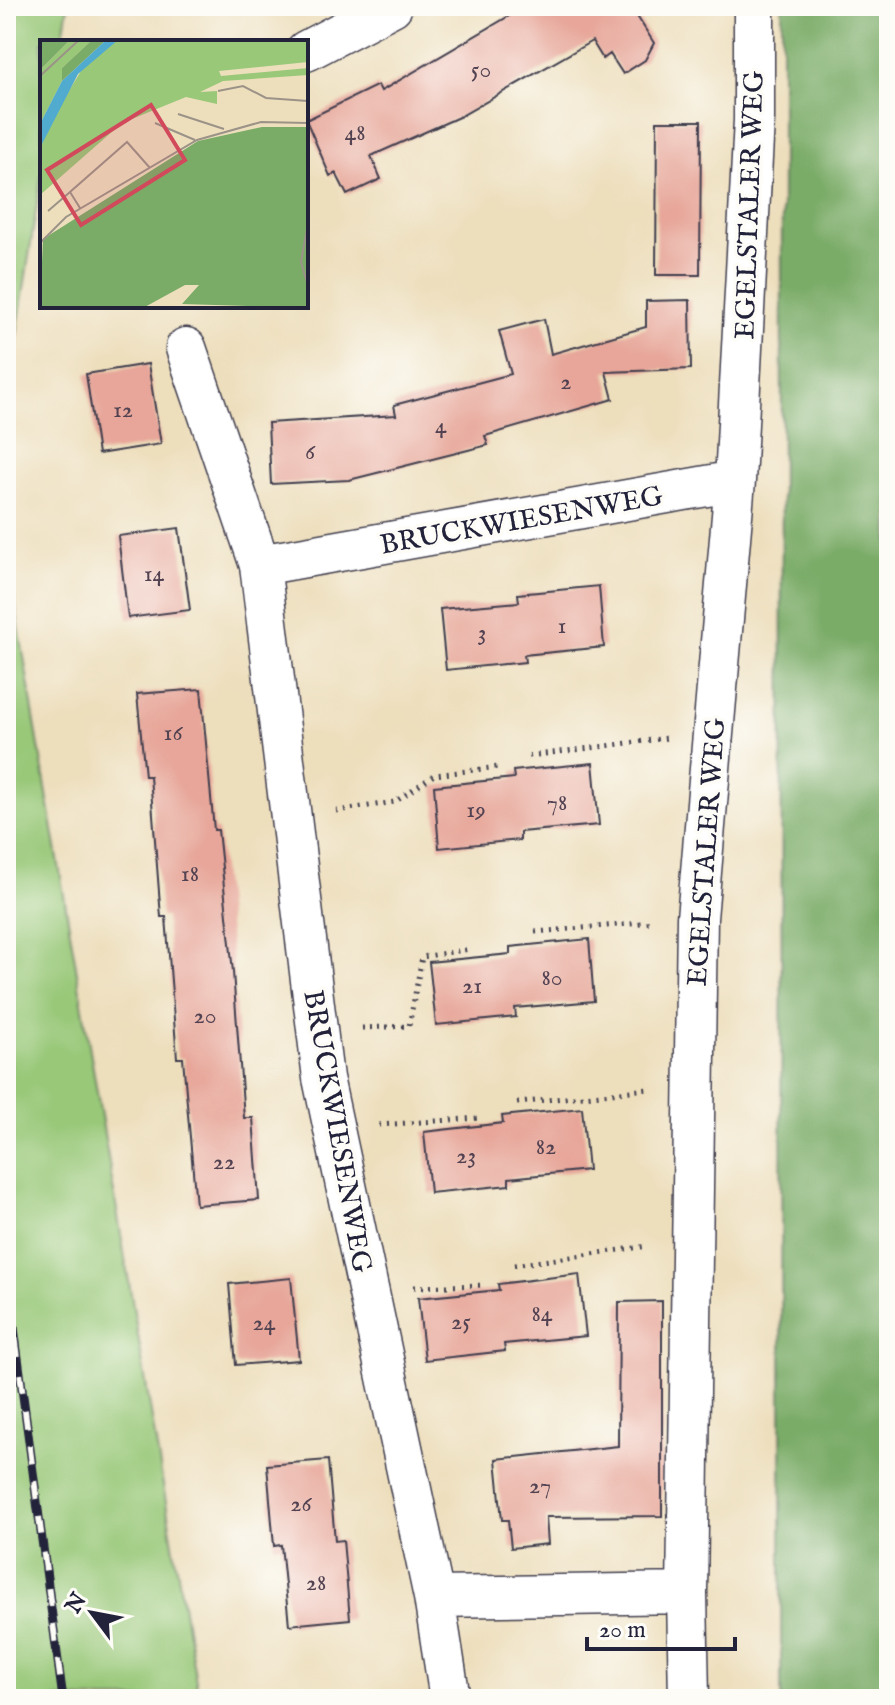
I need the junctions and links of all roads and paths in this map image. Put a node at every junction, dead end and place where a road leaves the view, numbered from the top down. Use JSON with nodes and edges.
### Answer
{"nodes":[{"id":1,"x":392,"y":6,"type":"edge"},
{"id":2,"x":754,"y":6,"type":"edge"},
{"id":3,"x":308,"y":50,"type":"edge"},
{"id":4,"x":186,"y":348,"type":"dead end"},
{"id":5,"x":735,"y":481,"type":"junction"},
{"id":6,"x":260,"y":565,"type":"junction"},
{"id":7,"x":713,"y":732,"type":"junction"},
{"id":8,"x":529,"y":756,"type":"dead end"},
{"id":9,"x":499,"y":767,"type":"dead end"},
{"id":10,"x":291,"y":818,"type":"junction"},
{"id":11,"x":697,"y":918,"type":"junction"},
{"id":12,"x":535,"y":932,"type":"dead end"},
{"id":13,"x":470,"y":949,"type":"dead end"},
{"id":14,"x":317,"y":1030,"type":"junction"},
{"id":15,"x":694,"y":1084,"type":"junction"},
{"id":16,"x":517,"y":1103,"type":"dead end"},
{"id":17,"x":479,"y":1118,"type":"dead end"},
{"id":18,"x":334,"y":1128,"type":"junction"},
{"id":19,"x":692,"y":1239,"type":"junction"},
{"id":20,"x":514,"y":1265,"type":"dead end"},
{"id":21,"x":485,"y":1285,"type":"dead end"},
{"id":22,"x":369,"y":1288,"type":"junction"},
{"id":23,"x":687,"y":1593,"type":"junction"},
{"id":24,"x":434,"y":1597,"type":"junction"},
{"id":25,"x":450,"y":1699,"type":"edge"},
{"id":26,"x":689,"y":1699,"type":"edge"}],
"edges":[{"from":1,"to":3,"type":"street"},
{"from":2,"to":5,"type":"street","name":"EGELSTALER WEG"},
{"from":4,"to":6,"type":"street","name":"BRUCKWIESENWEG"},
{"from":5,"to":6,"type":"street","name":"BRUCKWIESENWEG"},
{"from":5,"to":7,"type":"street","name":"EGELSTALER WEG"},
{"from":6,"to":10,"type":"street","name":"BRUCKWIESENWEG"},
{"from":7,"to":8,"type":"path"},
{"from":7,"to":11,"type":"street","name":"EGELSTALER WEG"},
{"from":9,"to":10,"type":"path"},
{"from":10,"to":14,"type":"street","name":"BRUCKWIESENWEG"},
{"from":11,"to":12,"type":"path"},
{"from":11,"to":15,"type":"street","name":"EGELSTALER WEG"},
{"from":13,"to":14,"type":"path"},
{"from":14,"to":18,"type":"street","name":"BRUCKWIESENWEG"},
{"from":15,"to":16,"type":"path"},
{"from":15,"to":19,"type":"street","name":"EGELSTALER WEG"},
{"from":17,"to":18,"type":"path"},
{"from":18,"to":22,"type":"street","name":"BRUCKWIESENWEG"},
{"from":19,"to":20,"type":"path"},
{"from":19,"to":23,"type":"street","name":"EGELSTALER WEG"},
{"from":21,"to":22,"type":"path"},
{"from":22,"to":24,"type":"street","name":"BRUCKWIESENWEG"},
{"from":23,"to":24,"type":"street"},
{"from":23,"to":26,"type":"street","name":"EGELSTALER WEG"},
{"from":24,"to":25,"type":"street","name":"BRUCKWIESENWEG"}]}
